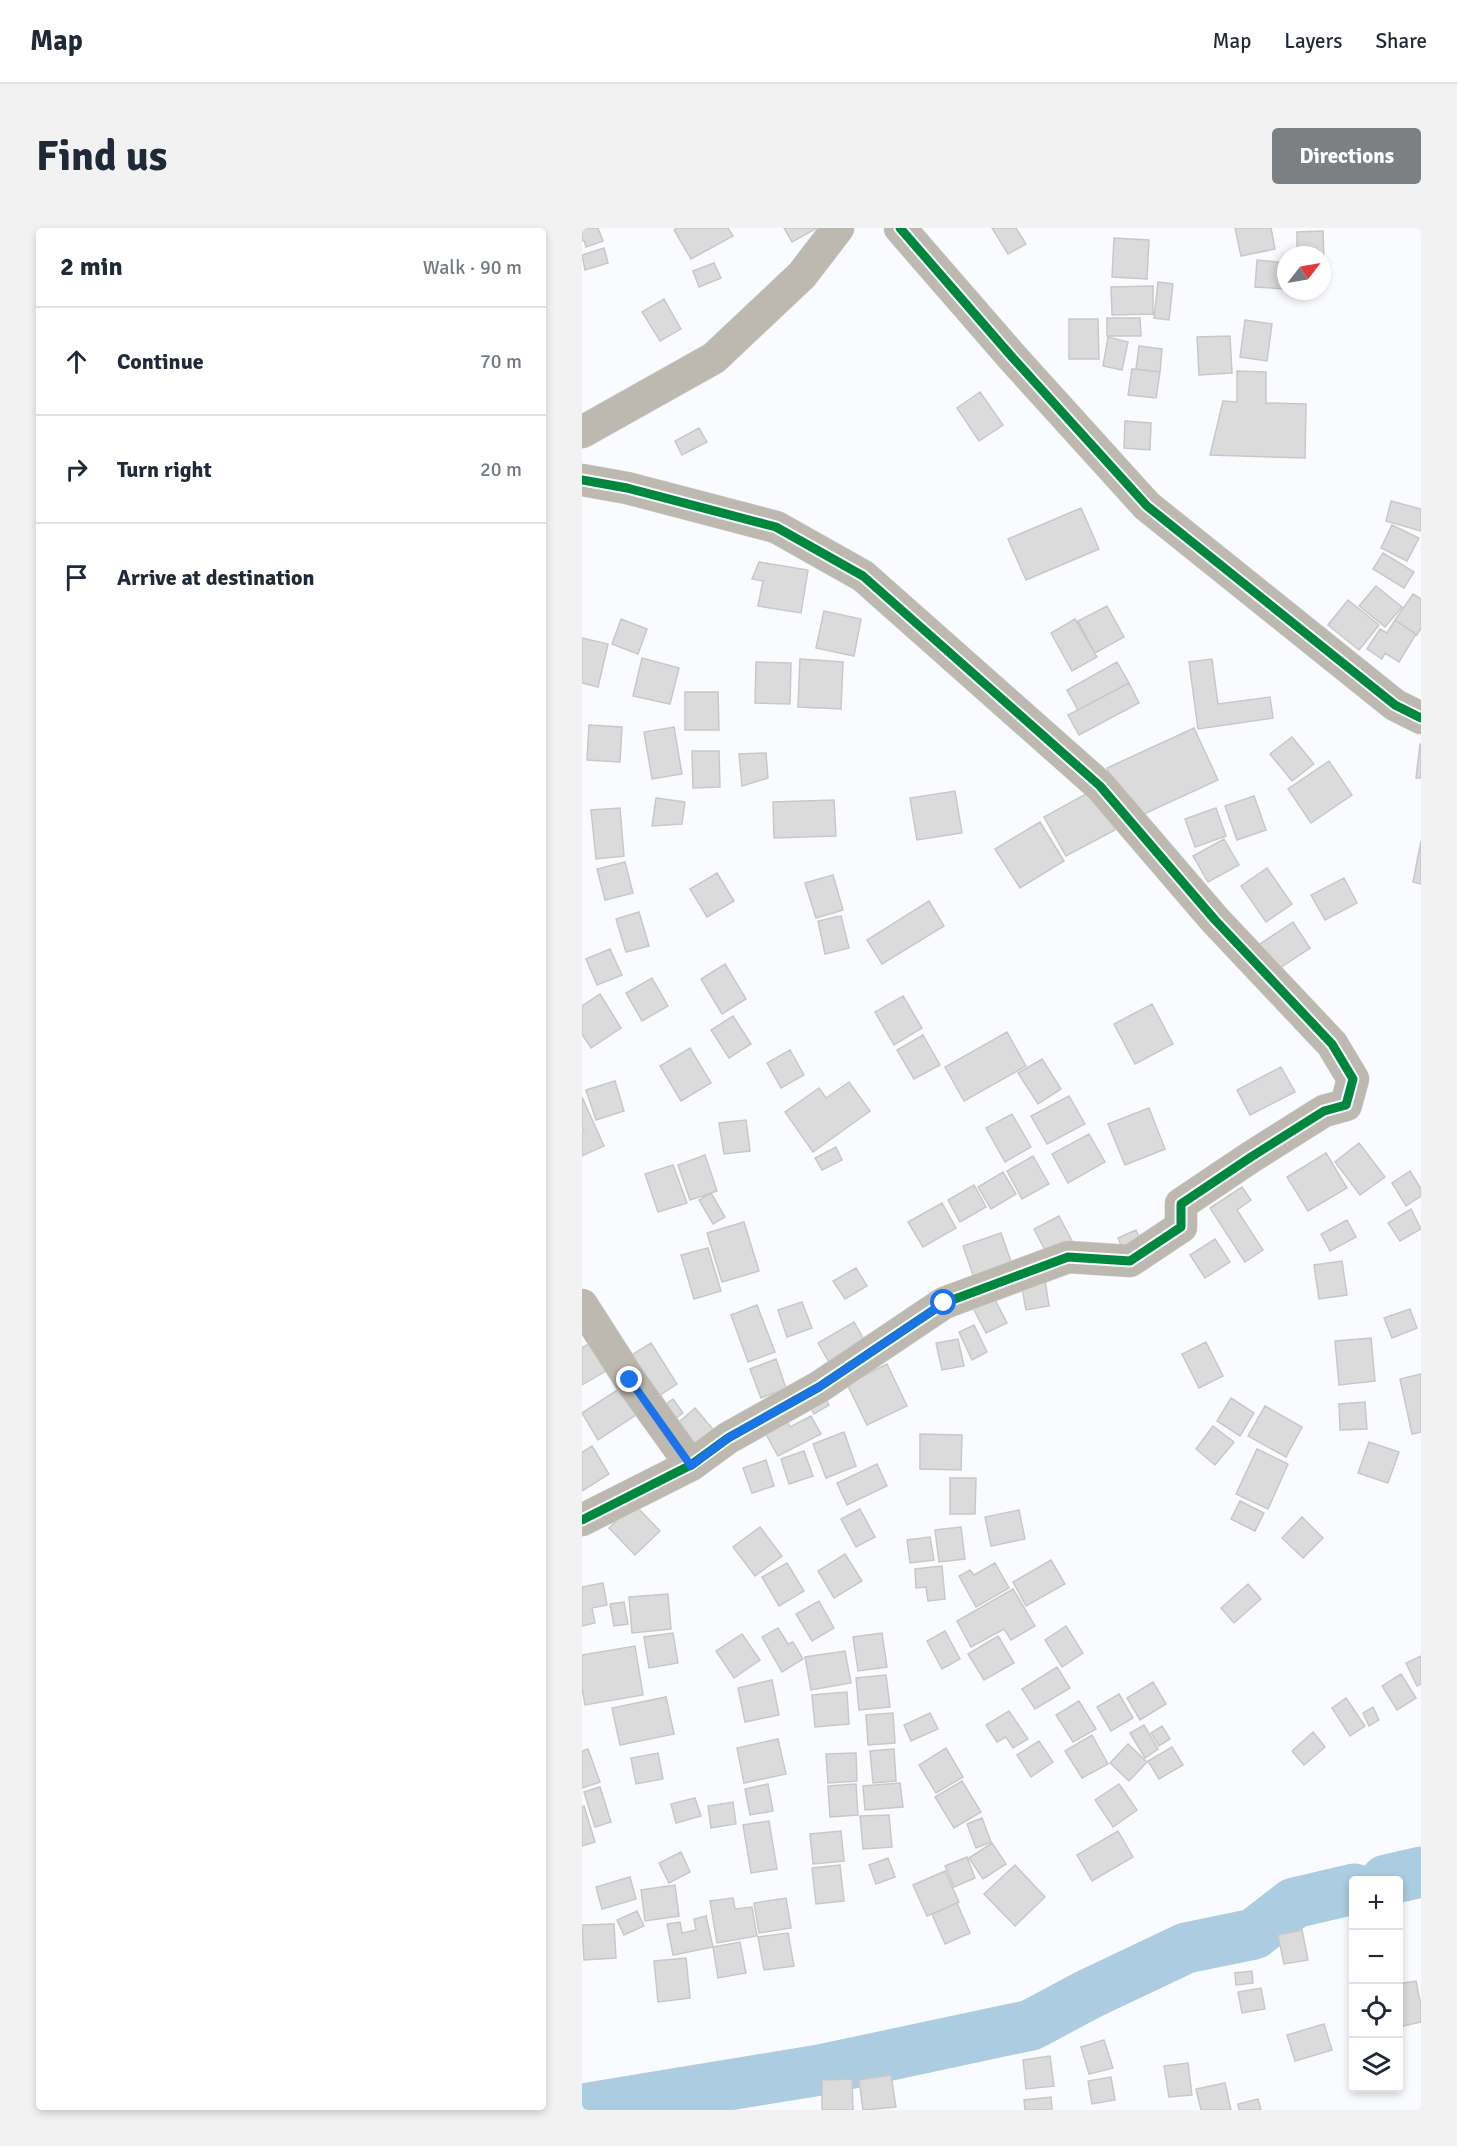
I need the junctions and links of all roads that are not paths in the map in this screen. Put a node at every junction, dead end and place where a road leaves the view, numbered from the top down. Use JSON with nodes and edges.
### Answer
{"nodes":[{"id":1,"x":838,"y":228,"type":"edge"},
{"id":2,"x":900,"y":228,"type":"edge"},
{"id":3,"x":582,"y":432,"type":"edge"},
{"id":4,"x":582,"y":480,"type":"edge"},
{"id":5,"x":1421,"y":718,"type":"edge"},
{"id":6,"x":582,"y":1305,"type":"edge"},
{"id":7,"x":691,"y":1466,"type":"junction"},
{"id":8,"x":582,"y":1520,"type":"edge"}],
"edges":[{"from":1,"to":3,"type":"street"},
{"from":2,"to":5,"type":"street"},
{"from":4,"to":7,"type":"street"},
{"from":6,"to":7,"type":"street"},
{"from":7,"to":8,"type":"street"}]}
